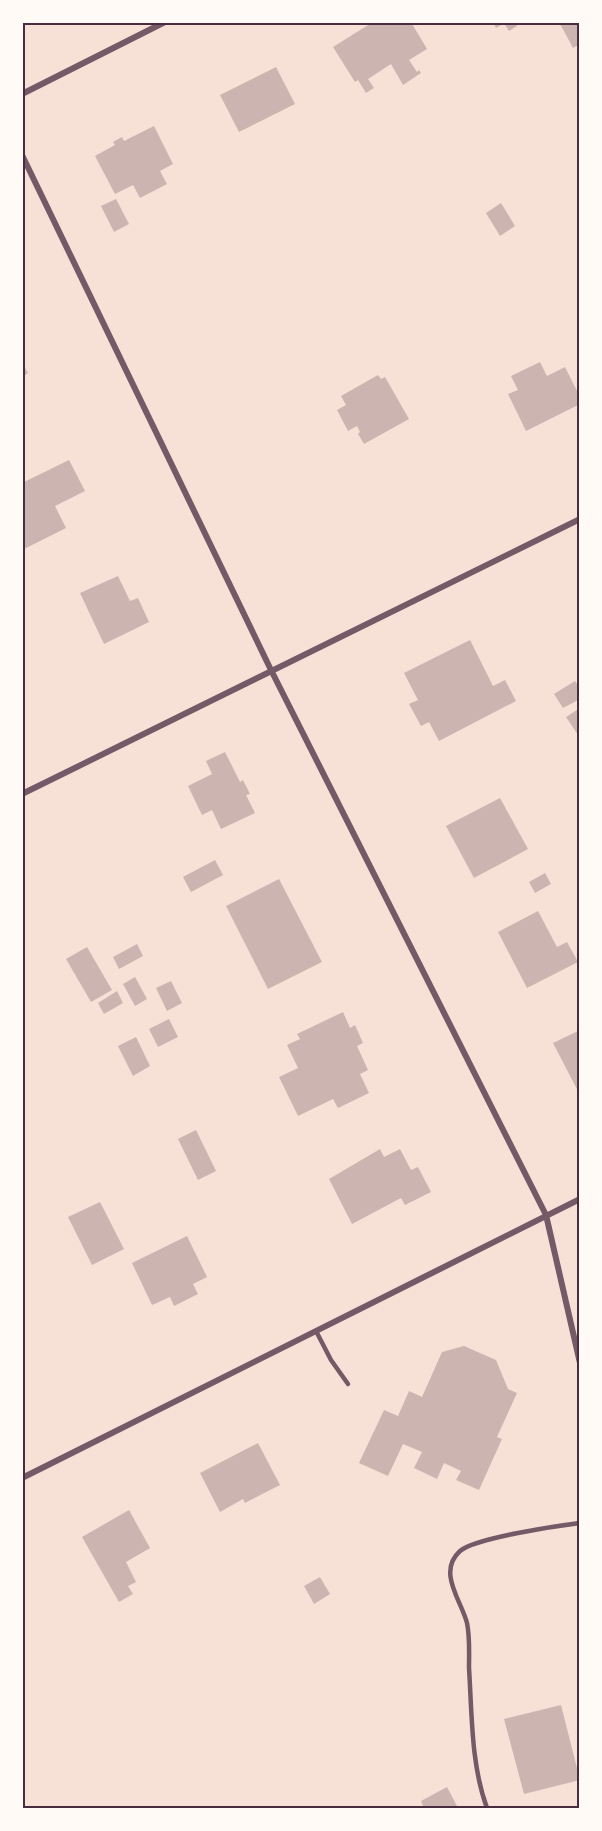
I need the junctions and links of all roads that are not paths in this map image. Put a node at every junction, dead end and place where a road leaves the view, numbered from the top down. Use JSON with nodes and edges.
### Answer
{"nodes":[{"id":1,"x":165,"y":22,"type":"edge"},
{"id":2,"x":22,"y":94,"type":"edge"},
{"id":3,"x":22,"y":155,"type":"edge"},
{"id":4,"x":579,"y":519,"type":"edge"},
{"id":5,"x":271,"y":670,"type":"junction"},
{"id":6,"x":22,"y":794,"type":"edge"},
{"id":7,"x":579,"y":1199,"type":"edge"},
{"id":8,"x":546,"y":1215,"type":"junction"},
{"id":9,"x":316,"y":1331,"type":"junction"},
{"id":10,"x":579,"y":1363,"type":"edge"},
{"id":11,"x":348,"y":1384,"type":"dead end"},
{"id":12,"x":22,"y":1478,"type":"edge"},
{"id":13,"x":579,"y":1523,"type":"edge"},
{"id":14,"x":487,"y":1809,"type":"edge"}],
"edges":[{"from":1,"to":2,"type":"street"},
{"from":3,"to":5,"type":"street"},
{"from":4,"to":5,"type":"street"},
{"from":5,"to":6,"type":"street"},
{"from":5,"to":8,"type":"street"},
{"from":7,"to":8,"type":"street"},
{"from":8,"to":9,"type":"street"},
{"from":8,"to":10,"type":"street"},
{"from":9,"to":11,"type":"lane"},
{"from":9,"to":12,"type":"street"},
{"from":13,"to":14,"type":"lane"}]}
